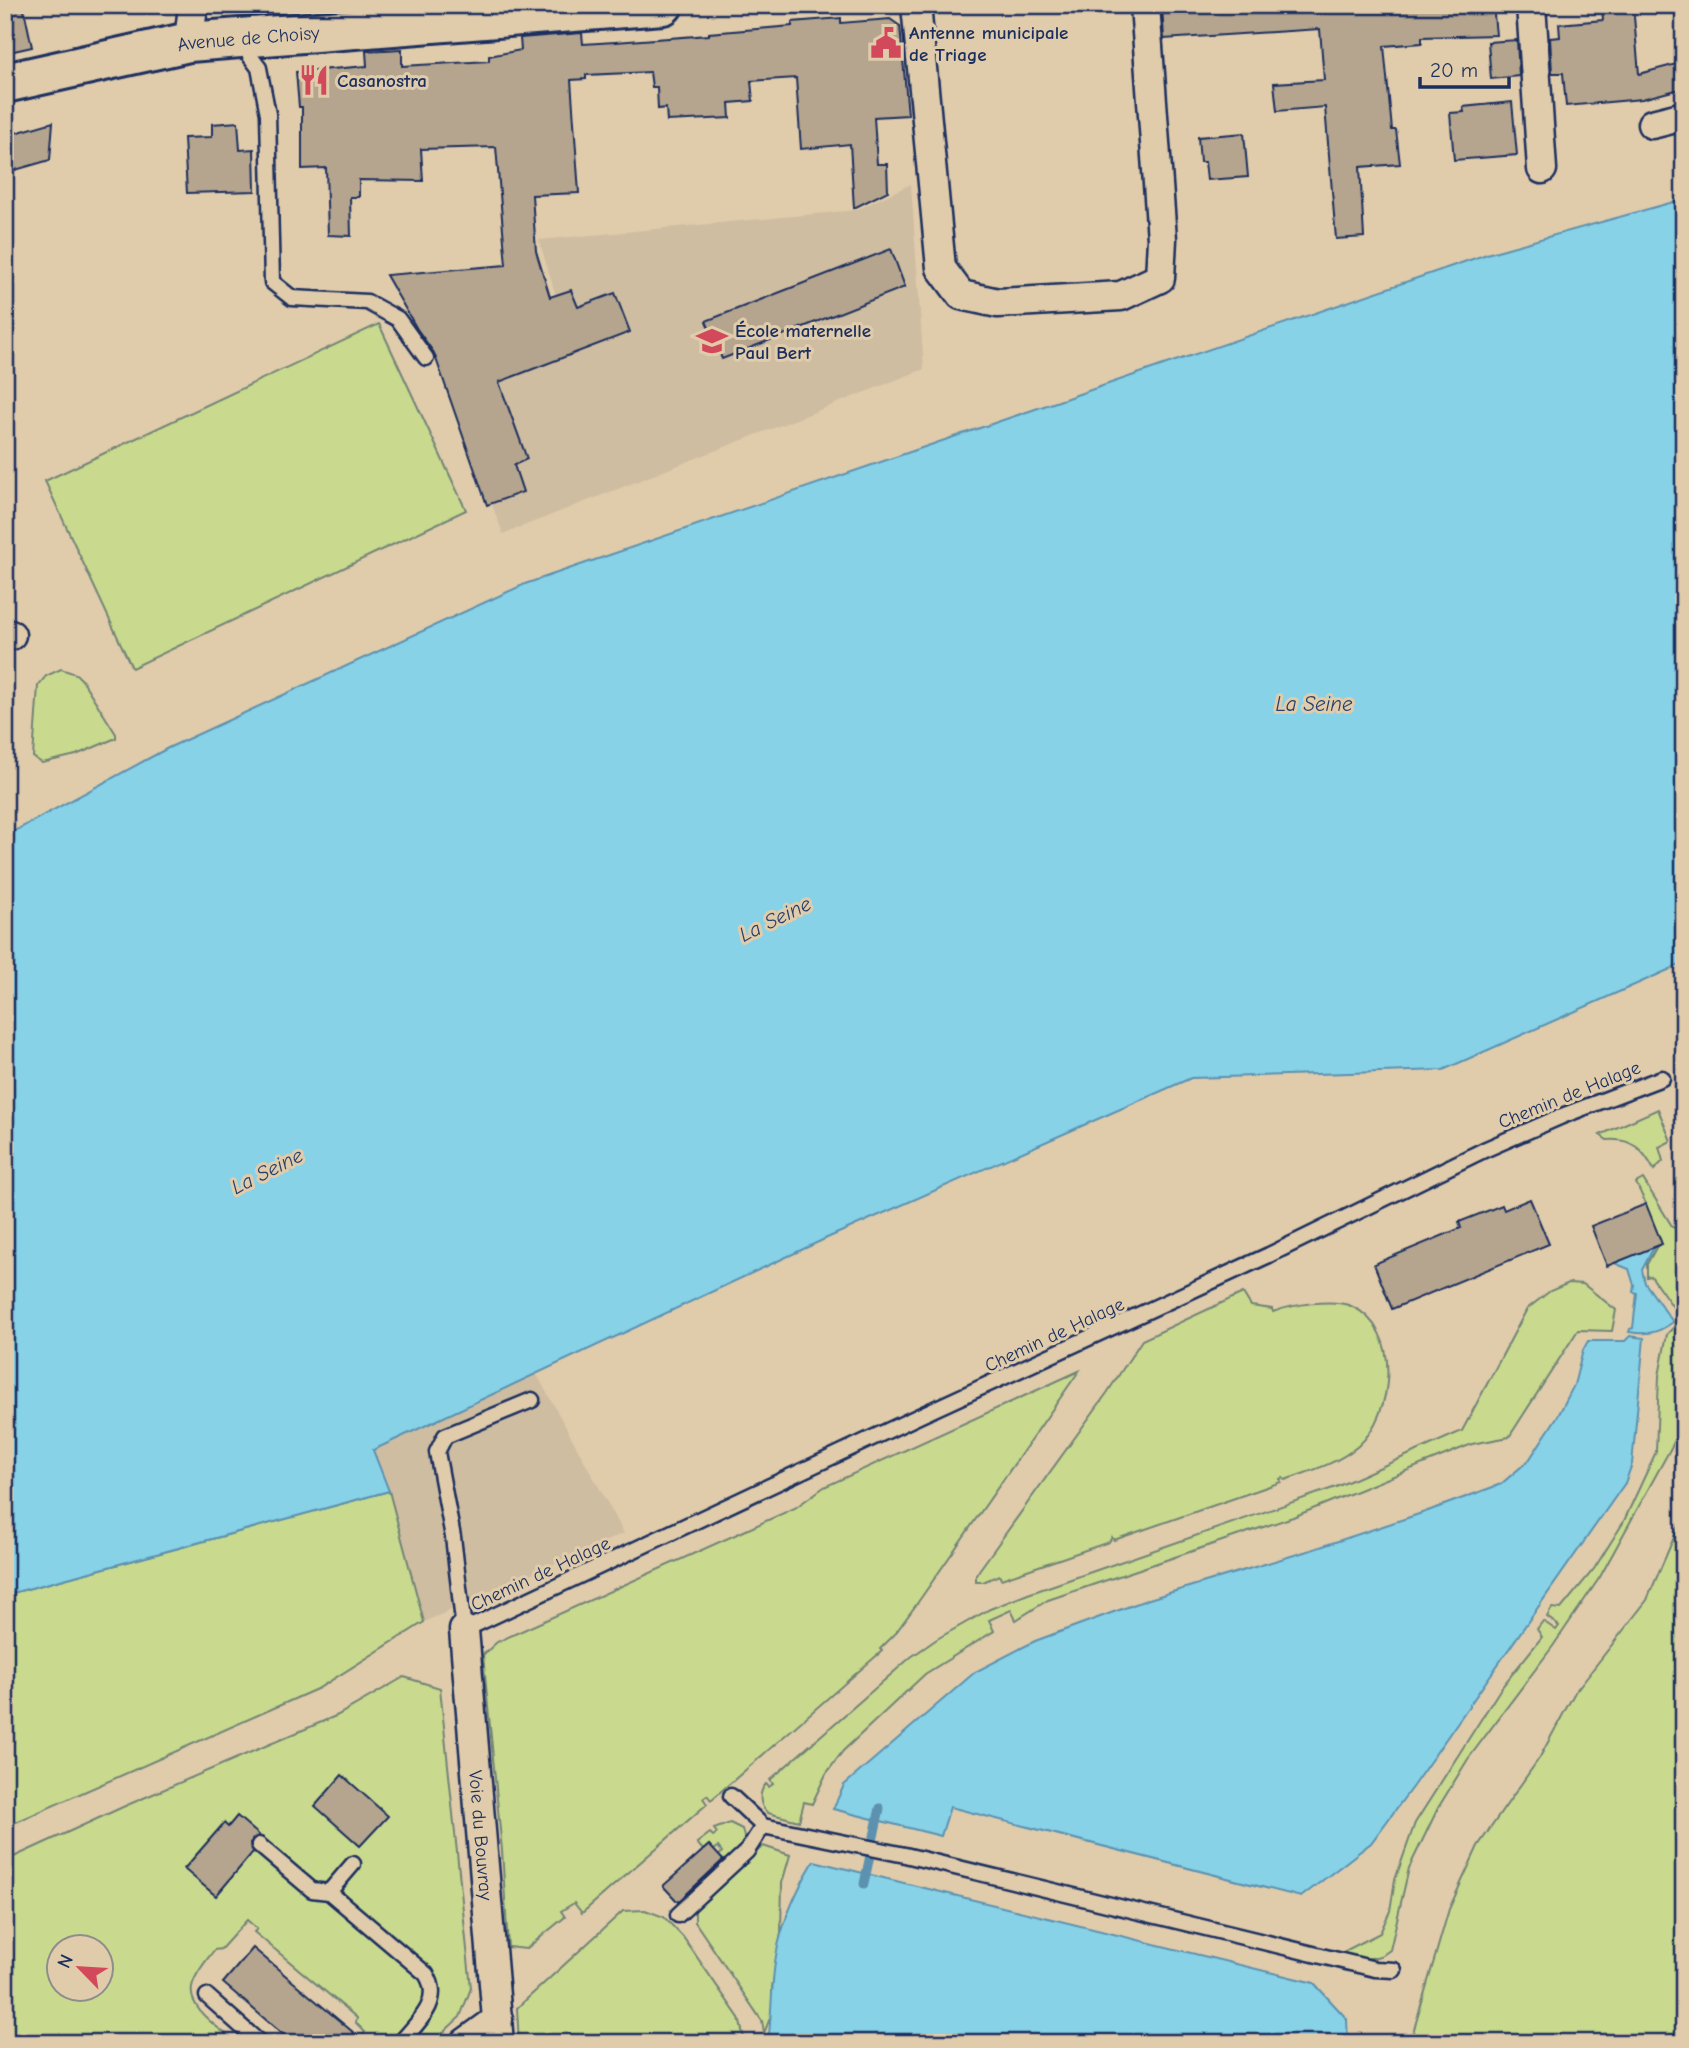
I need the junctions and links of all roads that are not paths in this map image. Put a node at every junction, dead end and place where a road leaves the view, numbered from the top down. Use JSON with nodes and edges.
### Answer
{"nodes":[{"id":1,"x":663,"y":5,"type":"edge"},
{"id":2,"x":916,"y":5,"type":"edge"},
{"id":3,"x":1145,"y":5,"type":"edge"},
{"id":4,"x":1531,"y":5,"type":"edge"},
{"id":5,"x":191,"y":24,"type":"edge"},
{"id":6,"x":247,"y":38,"type":"junction"},
{"id":7,"x":5,"y":83,"type":"edge"},
{"id":8,"x":1684,"y":116,"type":"edge"},
{"id":9,"x":1652,"y":124,"type":"dead end"},
{"id":10,"x":1542,"y":169,"type":"dead end"},
{"id":11,"x":426,"y":358,"type":"dead end"},
{"id":12,"x":1662,"y":1078,"type":"dead end"},
{"id":13,"x":532,"y":1400,"type":"dead end"},
{"id":14,"x":464,"y":1630,"type":"junction"},
{"id":15,"x":731,"y":1796,"type":"dead end"},
{"id":16,"x":763,"y":1826,"type":"junction"},
{"id":17,"x":259,"y":1845,"type":"dead end"},
{"id":18,"x":353,"y":1864,"type":"dead end"},
{"id":19,"x":329,"y":1892,"type":"junction"},
{"id":20,"x":678,"y":1915,"type":"dead end"},
{"id":21,"x":1394,"y":1970,"type":"dead end"},
{"id":22,"x":207,"y":1996,"type":"dead end"},
{"id":23,"x":498,"y":2031,"type":"edge"},
{"id":24,"x":260,"y":2043,"type":"edge"},
{"id":25,"x":400,"y":2043,"type":"edge"},
{"id":26,"x":465,"y":2043,"type":"edge"}],
"edges":[{"from":1,"to":6,"type":"main road","name":"Avenue de Choisy"},
{"from":2,"to":3,"type":"street"},
{"from":4,"to":10,"type":"street"},
{"from":5,"to":6,"type":"main road","name":"Avenue de Choisy"},
{"from":5,"to":7,"type":"main road","name":"Avenue de Choisy"},
{"from":6,"to":11,"type":"lane"},
{"from":8,"to":9,"type":"street"},
{"from":12,"to":14,"type":"lane","name":"Chemin de Halage"},
{"from":13,"to":14,"type":"lane"},
{"from":14,"to":23,"type":"street","name":"Voie du Bouvray"},
{"from":15,"to":16,"type":"lane"},
{"from":16,"to":20,"type":"lane"},
{"from":16,"to":21,"type":"lane"},
{"from":17,"to":19,"type":"lane"},
{"from":18,"to":19,"type":"lane"},
{"from":19,"to":25,"type":"lane"},
{"from":22,"to":24,"type":"lane"},
{"from":23,"to":26,"type":"street"}]}
